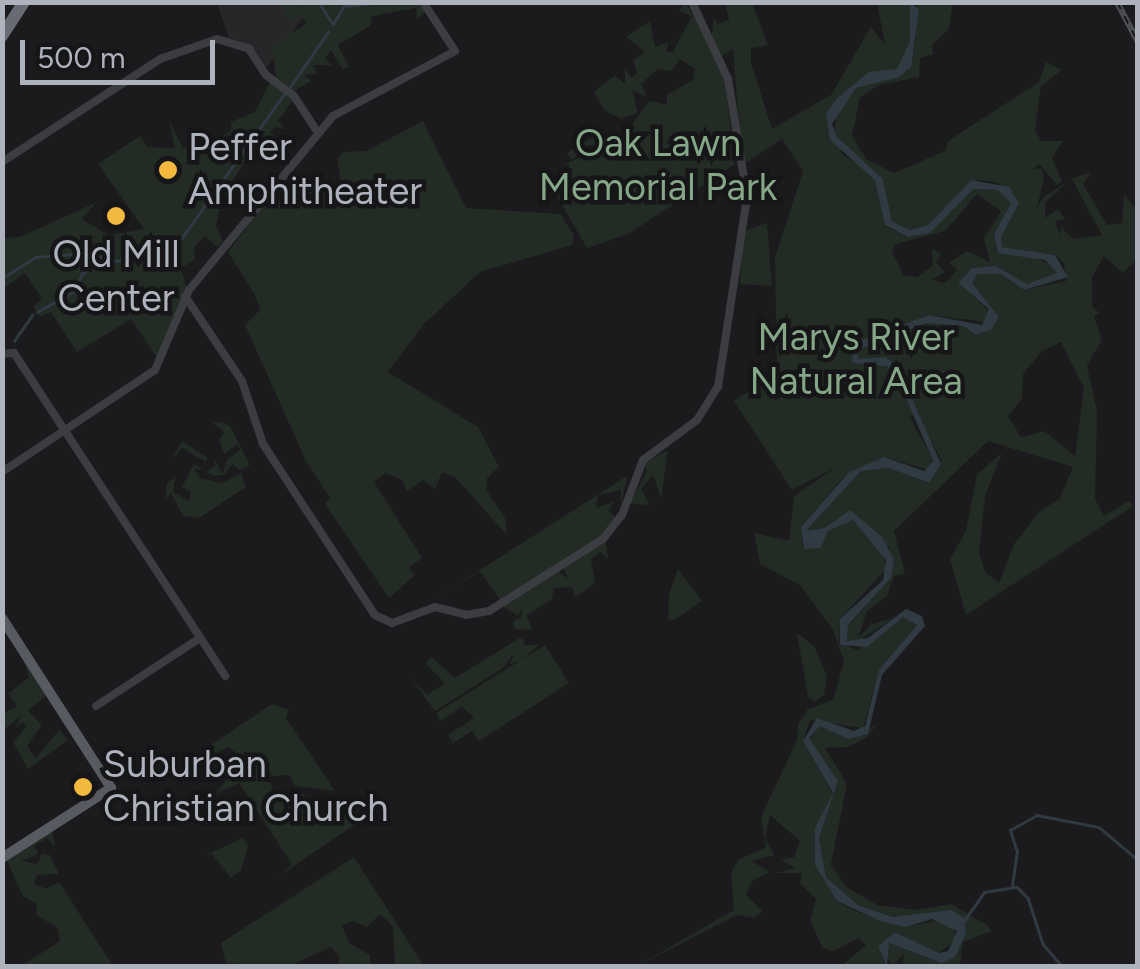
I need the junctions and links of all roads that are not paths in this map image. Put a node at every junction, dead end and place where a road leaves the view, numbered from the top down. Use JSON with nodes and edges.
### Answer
{"nodes":[{"id":1,"x":27,"y":2,"type":"edge"},
{"id":2,"x":423,"y":2,"type":"edge"},
{"id":3,"x":692,"y":2,"type":"edge"},
{"id":4,"x":440,"y":28,"type":"junction"},
{"id":5,"x":2,"y":36,"type":"edge"},
{"id":6,"x":433,"y":62,"type":"junction"},
{"id":7,"x":318,"y":133,"type":"junction"},
{"id":8,"x":2,"y":162,"type":"edge"},
{"id":9,"x":186,"y":296,"type":"junction"},
{"id":10,"x":2,"y":354,"type":"edge"},
{"id":11,"x":64,"y":431,"type":"junction"},
{"id":12,"x":2,"y":472,"type":"edge"},
{"id":13,"x":2,"y":618,"type":"edge"},
{"id":14,"x":200,"y":638,"type":"junction"},
{"id":15,"x":225,"y":676,"type":"dead end"},
{"id":16,"x":96,"y":706,"type":"dead end"},
{"id":17,"x":2,"y":858,"type":"edge"}],
"edges":[{"from":1,"to":5,"type":"highway"},
{"from":2,"to":4,"type":"street"},
{"from":3,"to":9,"type":"street"},
{"from":4,"to":6,"type":"street"},
{"from":4,"to":6,"type":"street"},
{"from":6,"to":7,"type":"street"},
{"from":7,"to":8,"type":"street"},
{"from":7,"to":9,"type":"street"},
{"from":9,"to":11,"type":"street"},
{"from":10,"to":11,"type":"street"},
{"from":11,"to":12,"type":"street"},
{"from":11,"to":14,"type":"street"},
{"from":13,"to":17,"type":"main road"},
{"from":14,"to":15,"type":"street"},
{"from":14,"to":16,"type":"street"}]}
